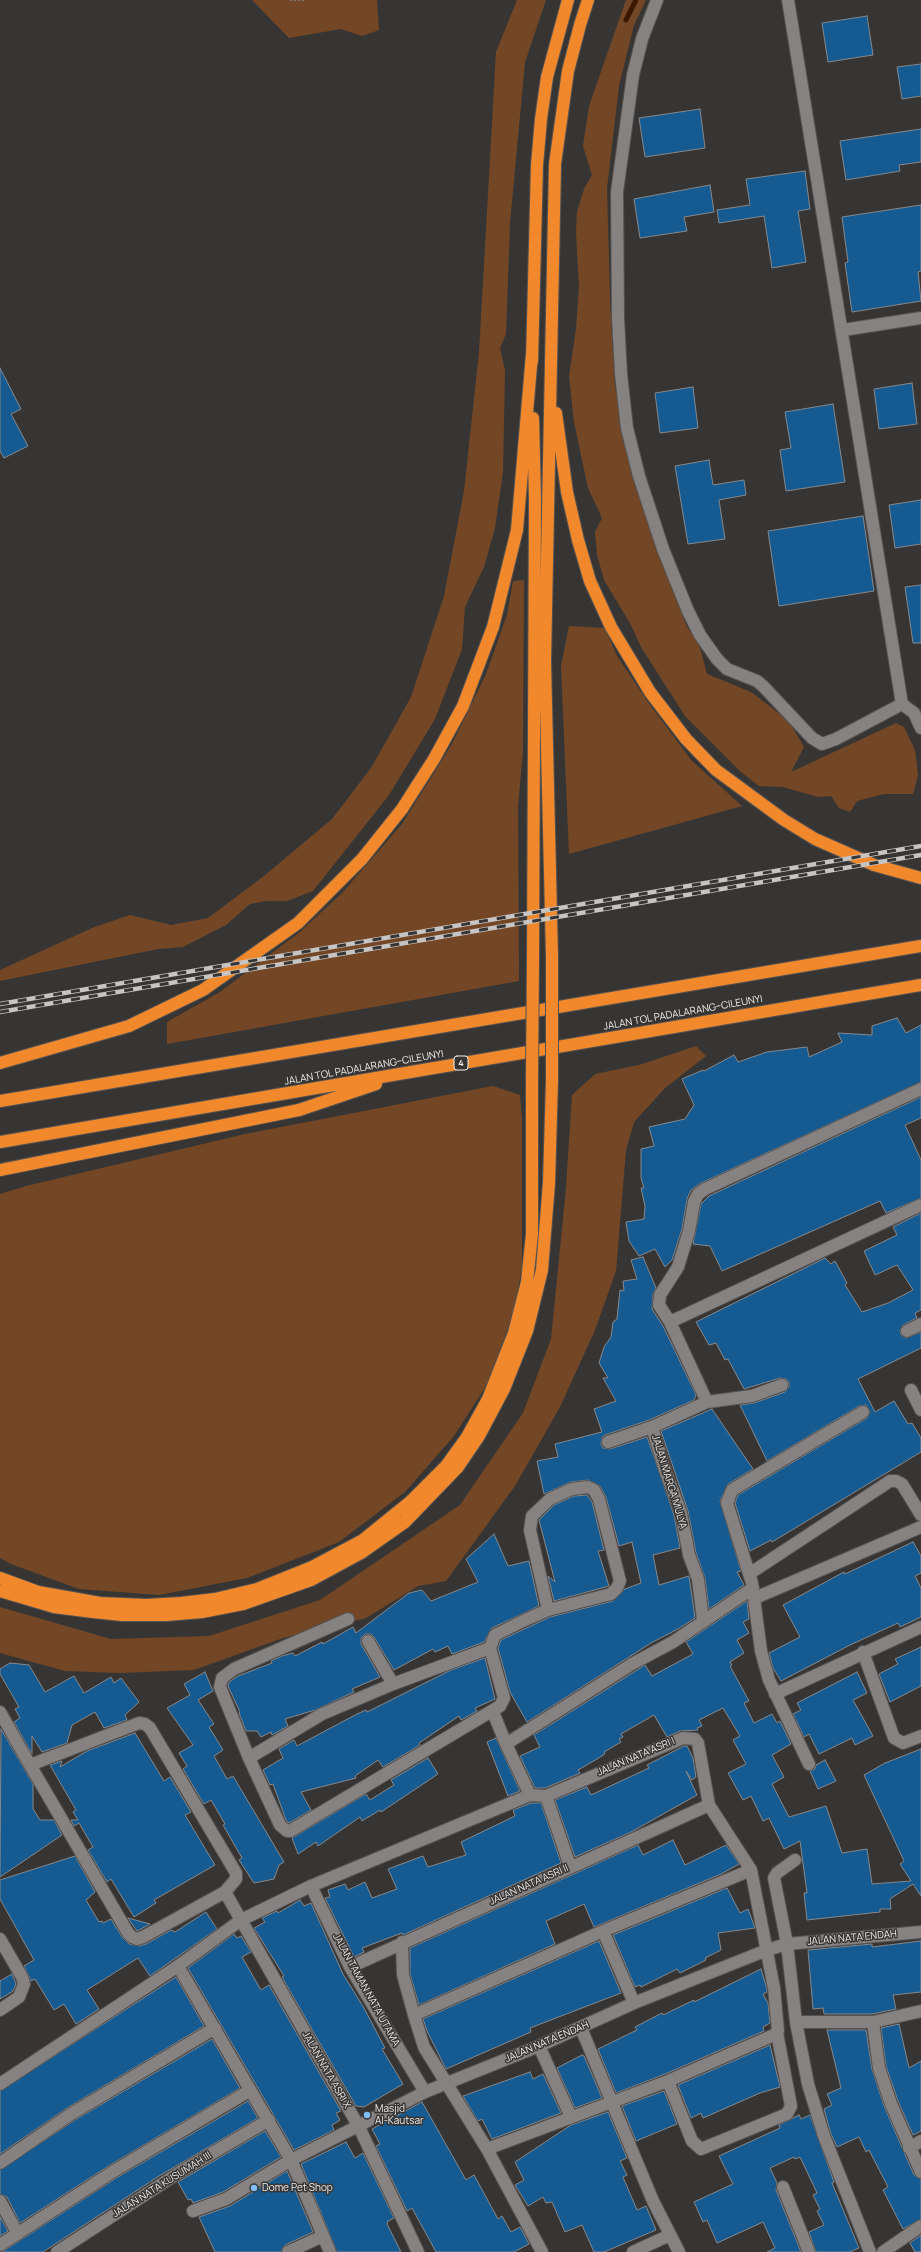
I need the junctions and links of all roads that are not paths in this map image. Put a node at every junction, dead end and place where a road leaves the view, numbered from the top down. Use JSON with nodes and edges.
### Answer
{"nodes":[{"id":1,"x":568,"y":0,"type":"edge"},
{"id":2,"x":588,"y":0,"type":"edge"},
{"id":3,"x":657,"y":0,"type":"edge"},
{"id":4,"x":788,"y":0,"type":"edge"},
{"id":5,"x":921,"y":318,"type":"edge"},
{"id":6,"x":843,"y":330,"type":"junction"},
{"id":7,"x":532,"y":354,"type":"junction"},
{"id":8,"x":551,"y":374,"type":"junction"},
{"id":9,"x":902,"y":704,"type":"junction"},
{"id":10,"x":921,"y":728,"type":"edge"},
{"id":11,"x":921,"y":878,"type":"edge"},
{"id":12,"x":921,"y":946,"type":"edge"},
{"id":13,"x":921,"y":985,"type":"edge"},
{"id":14,"x":0,"y":1063,"type":"edge"},
{"id":15,"x":411,"y":1072,"type":"junction"},
{"id":16,"x":921,"y":1088,"type":"edge"},
{"id":17,"x":0,"y":1101,"type":"edge"},
{"id":18,"x":0,"y":1142,"type":"edge"},
{"id":19,"x":0,"y":1170,"type":"edge"},
{"id":20,"x":921,"y":1205,"type":"edge"},
{"id":21,"x":670,"y":1322,"type":"junction"},
{"id":22,"x":921,"y":1324,"type":"edge"},
{"id":23,"x":907,"y":1331,"type":"dead end"},
{"id":24,"x":782,"y":1385,"type":"dead end"},
{"id":25,"x":911,"y":1390,"type":"dead end"},
{"id":26,"x":707,"y":1402,"type":"junction"},
{"id":27,"x":921,"y":1410,"type":"edge"},
{"id":28,"x":864,"y":1412,"type":"dead end"},
{"id":29,"x":652,"y":1427,"type":"junction"},
{"id":30,"x":608,"y":1442,"type":"dead end"},
{"id":31,"x":921,"y":1515,"type":"edge"},
{"id":32,"x":921,"y":1527,"type":"edge"},
{"id":33,"x":749,"y":1574,"type":"junction"},
{"id":34,"x":0,"y":1578,"type":"edge"},
{"id":35,"x":0,"y":1592,"type":"edge"},
{"id":36,"x":754,"y":1593,"type":"junction"},
{"id":37,"x":548,"y":1610,"type":"junction"},
{"id":38,"x":348,"y":1619,"type":"dead end"},
{"id":39,"x":703,"y":1620,"type":"junction"},
{"id":40,"x":921,"y":1627,"type":"edge"},
{"id":41,"x":368,"y":1641,"type":"dead end"},
{"id":42,"x":490,"y":1648,"type":"junction"},
{"id":43,"x":863,"y":1652,"type":"junction"},
{"id":44,"x":393,"y":1684,"type":"junction"},
{"id":45,"x":776,"y":1694,"type":"junction"},
{"id":46,"x":0,"y":1712,"type":"edge"},
{"id":47,"x":493,"y":1712,"type":"junction"},
{"id":48,"x":921,"y":1736,"type":"edge"},
{"id":49,"x":506,"y":1744,"type":"junction"},
{"id":50,"x":249,"y":1758,"type":"junction"},
{"id":51,"x":809,"y":1764,"type":"dead end"},
{"id":52,"x":30,"y":1766,"type":"junction"},
{"id":53,"x":530,"y":1795,"type":"junction"},
{"id":54,"x":546,"y":1796,"type":"junction"},
{"id":55,"x":709,"y":1805,"type":"junction"},
{"id":56,"x":795,"y":1860,"type":"dead end"},
{"id":57,"x":570,"y":1866,"type":"junction"},
{"id":58,"x":751,"y":1870,"type":"junction"},
{"id":59,"x":311,"y":1886,"type":"junction"},
{"id":60,"x":226,"y":1892,"type":"junction"},
{"id":61,"x":241,"y":1920,"type":"junction"},
{"id":62,"x":603,"y":1931,"type":"junction"},
{"id":63,"x":921,"y":1932,"type":"edge"},
{"id":64,"x":0,"y":1939,"type":"edge"},
{"id":65,"x":402,"y":1942,"type":"junction"},
{"id":66,"x":776,"y":1947,"type":"junction"},
{"id":67,"x":178,"y":1966,"type":"junction"},
{"id":68,"x":350,"y":1966,"type":"junction"},
{"id":69,"x":634,"y":2003,"type":"junction"},
{"id":70,"x":0,"y":2010,"type":"edge"},
{"id":71,"x":921,"y":2011,"type":"edge"},
{"id":72,"x":414,"y":2015,"type":"junction"},
{"id":73,"x":796,"y":2022,"type":"junction"},
{"id":74,"x":873,"y":2022,"type":"junction"},
{"id":75,"x":214,"y":2028,"type":"junction"},
{"id":76,"x":581,"y":2028,"type":"junction"},
{"id":77,"x":777,"y":2033,"type":"junction"},
{"id":78,"x":539,"y":2046,"type":"junction"},
{"id":79,"x":668,"y":2080,"type":"junction"},
{"id":80,"x":0,"y":2084,"type":"edge"},
{"id":81,"x":446,"y":2084,"type":"junction"},
{"id":82,"x":249,"y":2091,"type":"junction"},
{"id":83,"x":425,"y":2092,"type":"junction"},
{"id":84,"x":612,"y":2102,"type":"junction"},
{"id":85,"x":571,"y":2117,"type":"junction"},
{"id":86,"x":269,"y":2120,"type":"junction"},
{"id":87,"x":359,"y":2127,"type":"junction"},
{"id":88,"x":921,"y":2141,"type":"edge"},
{"id":89,"x":909,"y":2148,"type":"junction"},
{"id":90,"x":486,"y":2149,"type":"junction"},
{"id":91,"x":291,"y":2160,"type":"junction"},
{"id":92,"x":0,"y":2163,"type":"edge"},
{"id":93,"x":921,"y":2172,"type":"edge"},
{"id":94,"x":783,"y":2187,"type":"dead end"},
{"id":95,"x":0,"y":2201,"type":"edge"},
{"id":96,"x":193,"y":2211,"type":"dead end"},
{"id":97,"x":921,"y":2226,"type":"edge"},
{"id":98,"x":18,"y":2234,"type":"junction"},
{"id":99,"x":670,"y":2235,"type":"junction"},
{"id":100,"x":323,"y":2236,"type":"junction"},
{"id":101,"x":0,"y":2245,"type":"edge"},
{"id":102,"x":57,"y":2252,"type":"edge"},
{"id":103,"x":288,"y":2252,"type":"edge"},
{"id":104,"x":330,"y":2252,"type":"edge"},
{"id":105,"x":418,"y":2252,"type":"edge"},
{"id":106,"x":542,"y":2252,"type":"edge"},
{"id":107,"x":633,"y":2252,"type":"edge"},
{"id":108,"x":679,"y":2252,"type":"edge"},
{"id":109,"x":809,"y":2252,"type":"edge"},
{"id":110,"x":870,"y":2252,"type":"edge"},
{"id":111,"x":883,"y":2252,"type":"edge"}],
"edges":[{"from":1,"to":7,"type":"highway"},
{"from":2,"to":8,"type":"highway"},
{"from":3,"to":9,"type":"street"},
{"from":4,"to":6,"type":"street"},
{"from":5,"to":6,"type":"street"},
{"from":6,"to":9,"type":"street"},
{"from":7,"to":14,"type":"highway"},
{"from":7,"to":34,"type":"highway","bridge":true},
{"from":8,"to":11,"type":"highway"},
{"from":8,"to":35,"type":"highway","bridge":true},
{"from":9,"to":10,"type":"street"},
{"from":12,"to":17,"type":"highway"},
{"from":13,"to":15,"type":"highway","name":"JALAN TOL PADALARANG–CILEUNYI","number":"4"},
{"from":15,"to":18,"type":"highway","name":"JALAN TOL PADALARANG–CILEUNYI","number":"4"},
{"from":15,"to":19,"type":"highway"},
{"from":16,"to":21,"type":"street"},
{"from":20,"to":21,"type":"street"},
{"from":21,"to":26,"type":"street"},
{"from":22,"to":23,"type":"street"},
{"from":24,"to":26,"type":"street"},
{"from":25,"to":27,"type":"street"},
{"from":26,"to":29,"type":"street"},
{"from":28,"to":33,"type":"street"},
{"from":29,"to":30,"type":"street"},
{"from":29,"to":39,"type":"street","name":"JALAN MARGA MULYA"},
{"from":31,"to":33,"type":"street"},
{"from":32,"to":36,"type":"street"},
{"from":33,"to":36,"type":"street"},
{"from":36,"to":39,"type":"street"},
{"from":36,"to":45,"type":"street"},
{"from":37,"to":37,"type":"street"},
{"from":37,"to":42,"type":"street"},
{"from":38,"to":50,"type":"street"},
{"from":39,"to":49,"type":"street"},
{"from":40,"to":43,"type":"street"},
{"from":41,"to":44,"type":"street"},
{"from":42,"to":44,"type":"street"},
{"from":42,"to":47,"type":"street"},
{"from":43,"to":45,"type":"street"},
{"from":43,"to":48,"type":"street"},
{"from":44,"to":50,"type":"street"},
{"from":45,"to":51,"type":"street"},
{"from":46,"to":52,"type":"street"},
{"from":47,"to":49,"type":"street"},
{"from":47,"to":50,"type":"street"},
{"from":49,"to":53,"type":"street"},
{"from":52,"to":60,"type":"street"},
{"from":52,"to":60,"type":"street"},
{"from":53,"to":54,"type":"street"},
{"from":53,"to":59,"type":"street"},
{"from":54,"to":55,"type":"street","name":"JALAN NATA ASRI I"},
{"from":54,"to":57,"type":"street"},
{"from":55,"to":57,"type":"street","name":"JALAN NATA ASRI II"},
{"from":55,"to":58,"type":"street","name":"JALAN NATA ASRI I"},
{"from":56,"to":66,"type":"street"},
{"from":57,"to":65,"type":"street","name":"JALAN NATA ASRI II"},
{"from":58,"to":62,"type":"street"},
{"from":58,"to":66,"type":"street","name":"JALAN NATA ASRI I"},
{"from":59,"to":61,"type":"street"},
{"from":59,"to":68,"type":"street","name":"JALAN TAMAN NATA UTAMA"},
{"from":60,"to":61,"type":"street","name":"JALAN NATA ASRI X"},
{"from":61,"to":67,"type":"street"},
{"from":61,"to":87,"type":"street","name":"JALAN NATA ASRI X"},
{"from":62,"to":69,"type":"street"},
{"from":62,"to":72,"type":"street"},
{"from":63,"to":66,"type":"street","name":"JALAN NATA ENDAH"},
{"from":64,"to":70,"type":"street"},
{"from":65,"to":68,"type":"street","name":"JALAN NATA ASRI II"},
{"from":65,"to":72,"type":"street"},
{"from":66,"to":69,"type":"street","name":"JALAN NATA ENDAH"},
{"from":66,"to":73,"type":"street"},
{"from":66,"to":77,"type":"street"},
{"from":67,"to":75,"type":"street"},
{"from":67,"to":80,"type":"street"},
{"from":68,"to":83,"type":"street","name":"JALAN TAMAN NATA UTAMA"},
{"from":69,"to":76,"type":"street","name":"JALAN NATA ENDAH"},
{"from":71,"to":74,"type":"street"},
{"from":72,"to":81,"type":"street"},
{"from":73,"to":74,"type":"street"},
{"from":73,"to":110,"type":"street"},
{"from":74,"to":89,"type":"street"},
{"from":75,"to":82,"type":"street"},
{"from":75,"to":92,"type":"street"},
{"from":76,"to":78,"type":"street","name":"JALAN NATA ENDAH"},
{"from":76,"to":84,"type":"street"},
{"from":77,"to":79,"type":"street"},
{"from":77,"to":79,"type":"street"},
{"from":78,"to":81,"type":"street","name":"JALAN NATA ENDAH"},
{"from":78,"to":85,"type":"street"},
{"from":79,"to":84,"type":"street"},
{"from":81,"to":83,"type":"street","name":"JALAN NATA ENDAH"},
{"from":81,"to":90,"type":"street"},
{"from":82,"to":86,"type":"street"},
{"from":82,"to":98,"type":"street"},
{"from":83,"to":87,"type":"street","name":"JALAN NATA ENDAH"},
{"from":84,"to":85,"type":"street"},
{"from":84,"to":99,"type":"street"},
{"from":85,"to":90,"type":"street"},
{"from":86,"to":91,"type":"street"},
{"from":86,"to":102,"type":"street","name":"JALAN NATA KUSUMAH III"},
{"from":87,"to":91,"type":"street","name":"JALAN NATA ENDAH"},
{"from":87,"to":105,"type":"street","name":"JALAN NATA ASRI X"},
{"from":88,"to":89,"type":"street"},
{"from":89,"to":93,"type":"street"},
{"from":90,"to":106,"type":"street"},
{"from":91,"to":96,"type":"street","name":"JALAN NATA ENDAH"},
{"from":91,"to":100,"type":"street"},
{"from":94,"to":109,"type":"street"},
{"from":95,"to":98,"type":"street"},
{"from":97,"to":111,"type":"street"},
{"from":98,"to":101,"type":"street"},
{"from":99,"to":107,"type":"street"},
{"from":99,"to":108,"type":"street"},
{"from":100,"to":103,"type":"street"},
{"from":100,"to":104,"type":"street"}]}
